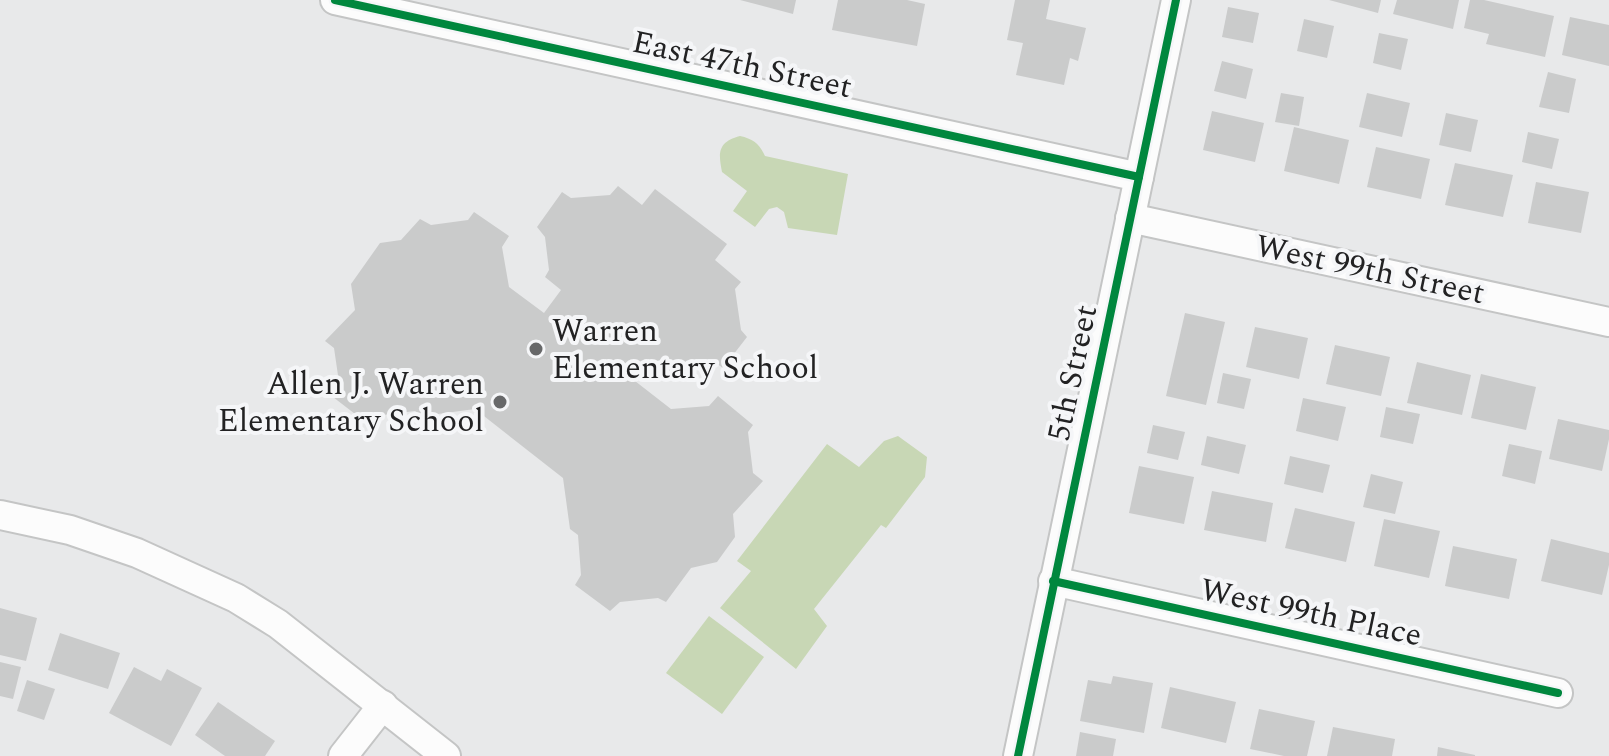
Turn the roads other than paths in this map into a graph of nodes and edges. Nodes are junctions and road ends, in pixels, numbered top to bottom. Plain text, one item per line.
1 (335, 0) edge
2 (1176, 0) edge
3 (1139, 177) junction
4 (1130, 218) junction
5 (1609, 322) edge
6 (0, 515) edge
7 (1053, 581) junction
8 (1558, 693) dead end
9 (383, 705) junction
10 (343, 756) edge
11 (446, 756) edge
12 (1018, 756) edge

1 - 3 street, East 47th Street
2 - 3 street, 5th Street
3 - 4 street, 5th Street
4 - 5 street, West 99th Street
4 - 7 street, 5th Street
6 - 9 street
7 - 8 street, West 99th Place
7 - 12 street, 5th Street
9 - 10 street
9 - 11 street

